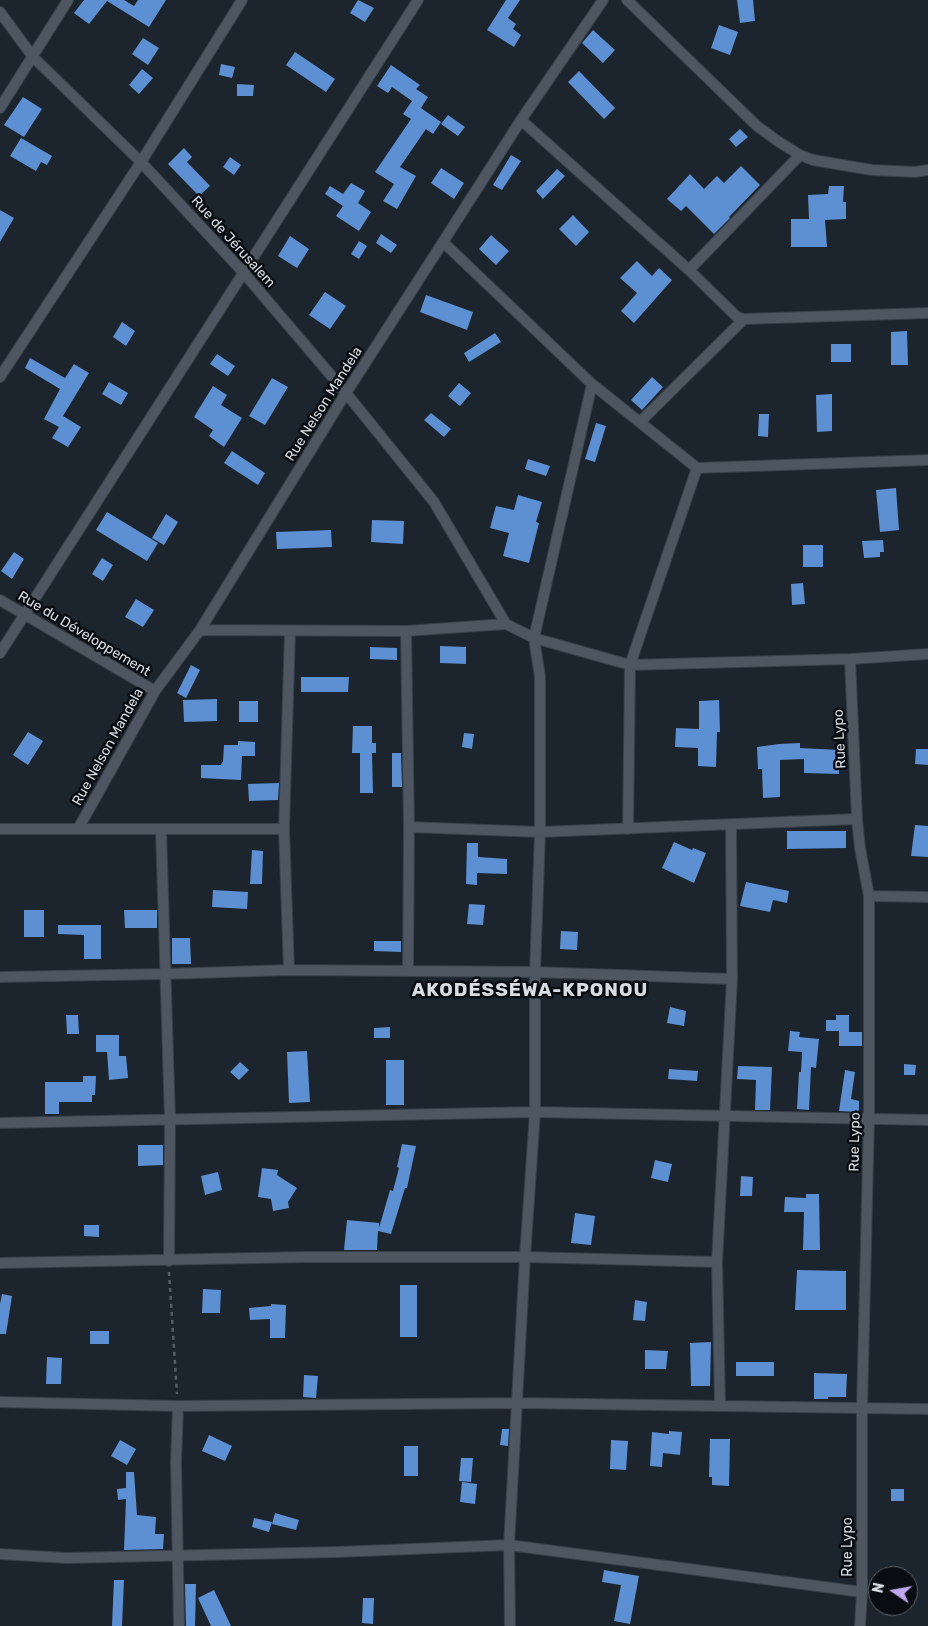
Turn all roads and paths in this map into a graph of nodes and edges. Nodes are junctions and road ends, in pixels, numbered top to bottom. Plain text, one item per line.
1 (68, 0) edge
2 (242, 0) edge
3 (418, 0) edge
4 (603, 0) edge
5 (627, 0) edge
6 (0, 12) edge
7 (33, 57) junction
8 (0, 108) edge
9 (522, 120) junction
10 (800, 155) junction
11 (141, 162) junction
12 (928, 170) edge
13 (443, 242) junction
14 (689, 270) junction
15 (242, 272) junction
16 (928, 313) edge
17 (744, 319) junction
18 (0, 377) edge
19 (592, 384) junction
20 (346, 394) junction
21 (640, 422) junction
22 (928, 460) edge
23 (697, 468) junction
24 (0, 600) edge
25 (24, 614) junction
26 (506, 624) junction
27 (200, 630) junction
28 (406, 631) junction
29 (290, 632) junction
30 (534, 638) junction
31 (0, 653) edge
32 (928, 654) edge
33 (850, 659) junction
34 (630, 665) junction
35 (154, 691) junction
36 (857, 819) junction
37 (731, 824) junction
38 (409, 827) junction
39 (78, 828) junction
40 (0, 829) edge
41 (161, 829) junction
42 (284, 829) junction
43 (628, 829) junction
44 (540, 832) junction
45 (869, 896) junction
46 (928, 898) edge
47 (289, 970) junction
48 (408, 970) junction
49 (535, 972) junction
50 (165, 974) junction
51 (0, 977) edge
52 (732, 979) junction
53 (535, 1112) junction
54 (724, 1116) junction
55 (870, 1119) junction
56 (170, 1120) junction
57 (928, 1120) edge
58 (0, 1123) edge
59 (525, 1257) junction
60 (169, 1261) junction
61 (717, 1262) junction
62 (0, 1263) edge
63 (0, 1402) edge
64 (518, 1403) junction
65 (720, 1405) junction
66 (178, 1406) junction
67 (862, 1408) junction
68 (928, 1409) edge
69 (509, 1545) junction
70 (0, 1554) edge
71 (178, 1554) junction
72 (862, 1592) junction
73 (178, 1626) edge
74 (510, 1626) edge
75 (860, 1626) edge

1 - 7 street
2 - 11 street
3 - 15 street
4 - 9 street, Rue Nelson Mandela
5 - 10 street
6 - 7 street, Rue de Jérusalem
7 - 8 street
7 - 11 street, Rue de Jérusalem
9 - 13 street, Rue Nelson Mandela
9 - 14 street
10 - 12 street
10 - 14 street
11 - 15 street, Rue de Jérusalem
11 - 18 street
13 - 19 street
13 - 20 street, Rue Nelson Mandela
14 - 17 street
15 - 20 street, Rue de Jérusalem
15 - 25 street
16 - 17 street
17 - 21 street
19 - 21 street
19 - 30 street
20 - 26 street, Rue de Jérusalem
20 - 27 street, Rue Nelson Mandela
21 - 23 street
22 - 23 street
23 - 34 street
24 - 25 street, Rue du Développement
25 - 31 street
25 - 35 street, Rue du Développement
26 - 28 street
26 - 30 street
27 - 29 street
27 - 35 street, Rue Nelson Mandela
28 - 29 street
28 - 38 street
29 - 42 street
30 - 34 street
30 - 44 street
32 - 33 street
33 - 34 street
33 - 36 street, Rue Lypo
34 - 43 street
35 - 39 street, Rue Nelson Mandela
36 - 37 street
36 - 45 street, Rue Lypo
37 - 43 street
37 - 52 street
38 - 44 street
38 - 48 street
39 - 40 street
39 - 41 street
41 - 42 street
41 - 50 street
42 - 47 street
43 - 44 street
44 - 49 street
45 - 46 street
45 - 55 street, Rue Lypo
47 - 48 street
47 - 50 street
48 - 49 street
49 - 52 street
49 - 53 street
50 - 51 street
50 - 56 street
52 - 54 street
53 - 54 street
53 - 56 street
53 - 59 street
54 - 55 street
54 - 61 street
55 - 57 street
55 - 67 street, Rue Lypo
56 - 58 street
56 - 60 street
59 - 60 street
59 - 61 street
59 - 64 street
60 - 62 street
60 - 66 path
61 - 65 street
63 - 66 street
64 - 65 street
64 - 66 street
64 - 69 street
65 - 67 street
66 - 71 street
67 - 68 street
67 - 72 street, Rue Lypo
69 - 71 street
69 - 72 street
69 - 74 street
70 - 71 street
71 - 73 street
72 - 75 street, Rue Lypo

